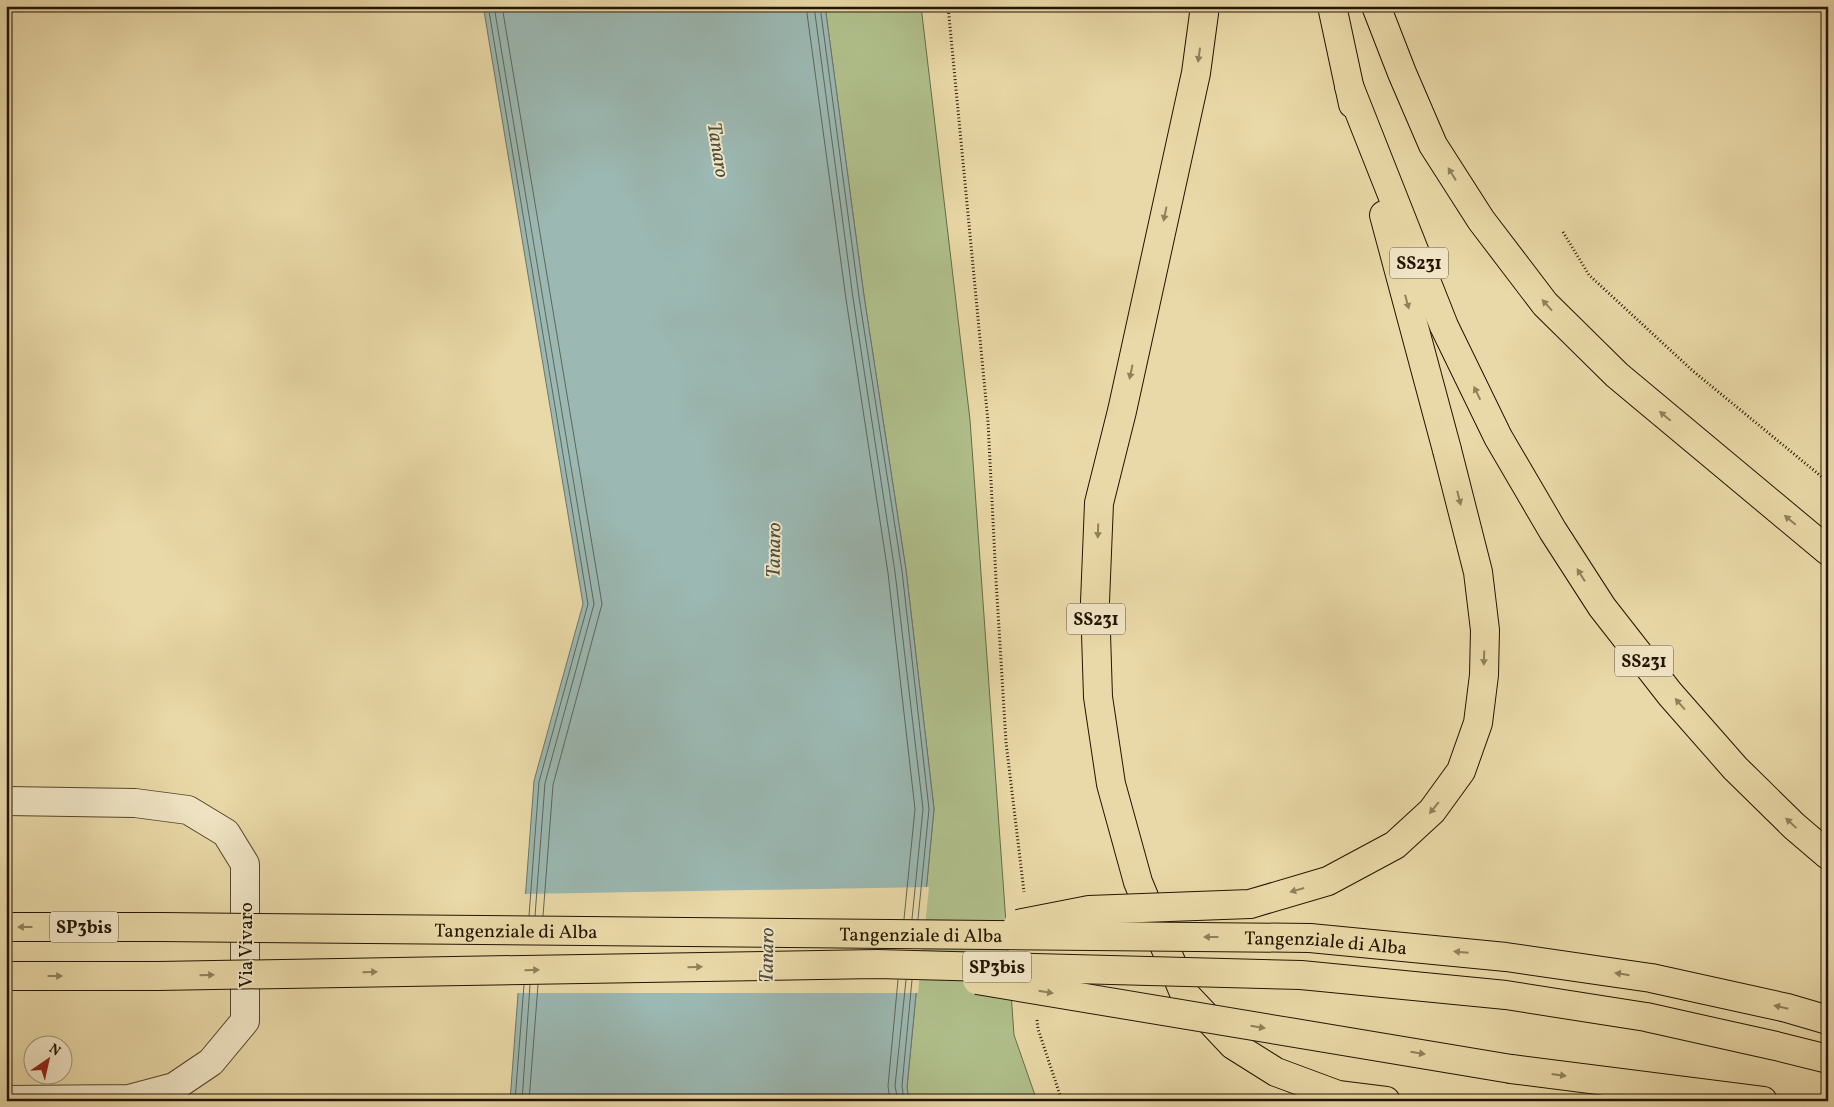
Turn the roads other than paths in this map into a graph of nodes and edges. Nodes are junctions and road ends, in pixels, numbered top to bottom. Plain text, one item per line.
1 (1205, 6) edge
2 (1332, 6) edge
3 (1376, 6) edge
4 (1349, 86) junction
5 (1828, 551) edge
6 (6, 801) edge
7 (1828, 855) edge
8 (6, 926) edge
9 (964, 935) junction
10 (877, 964) junction
11 (6, 976) edge
12 (1828, 1020) edge
13 (1828, 1059) edge
14 (6, 1100) edge
15 (1386, 1101) edge
16 (1764, 1101) edge

1 -> 15 highway, SS231
2 - 4 highway, SS231
5 -> 3 highway
7 -> 4 highway, SS231
4 -> 9 highway, bridge
6 - 14 street, Via Vivaro
9 -> 8 highway, Tangenziale di Alba / SP3bis, bridge
12 -> 9 highway, Tangenziale di Alba / SP3bis, bridge
11 -> 10 highway, Tangenziale di Alba / SP3bis, bridge
10 - 13 highway, Tangenziale di Alba / SP3bis, bridge
10 -> 16 highway, bridge

